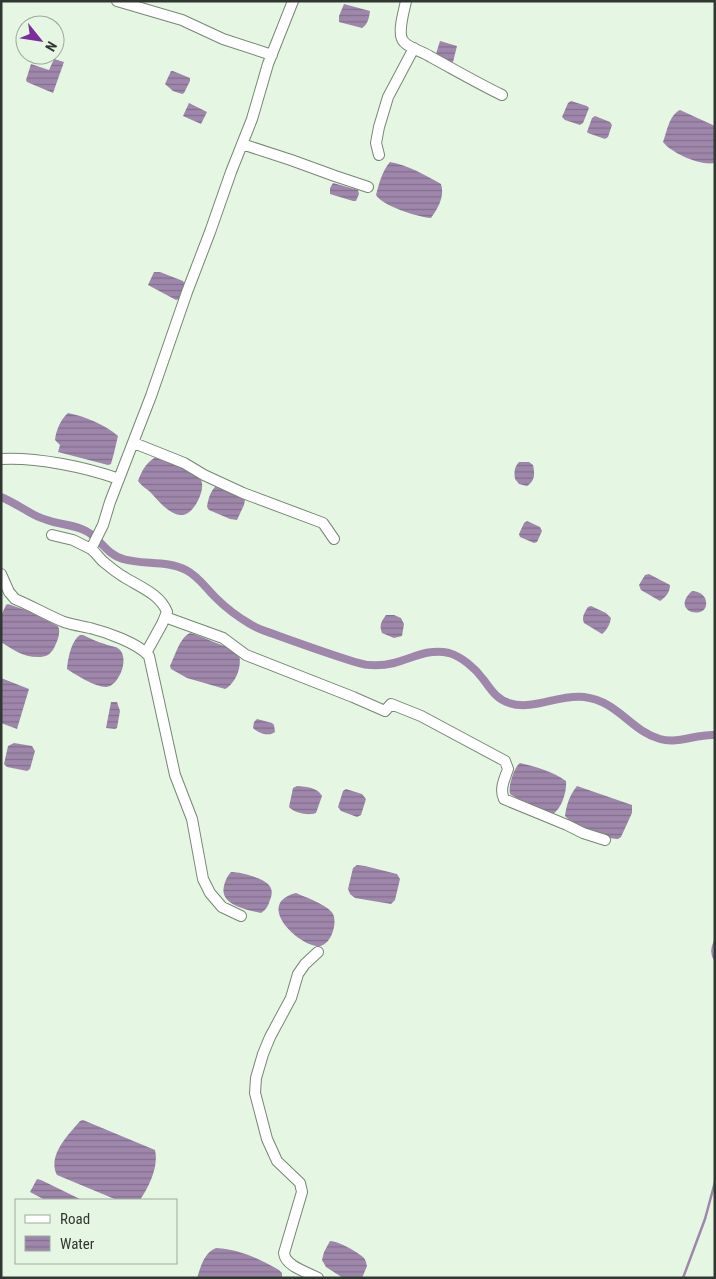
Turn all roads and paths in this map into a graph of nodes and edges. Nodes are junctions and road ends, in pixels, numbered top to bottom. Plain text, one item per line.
1 (117, 1) edge
2 (293, 1) edge
3 (406, 1) edge
4 (414, 48) junction
5 (272, 55) junction
6 (502, 95) dead end
7 (242, 144) junction
8 (379, 155) dead end
9 (368, 186) dead end
10 (134, 443) junction
11 (1, 459) edge
12 (119, 479) junction
13 (52, 535) dead end
14 (334, 539) dead end
15 (93, 545) junction
16 (1, 574) edge
17 (165, 617) junction
18 (146, 653) junction
19 (605, 840) dead end
20 (241, 916) dead end
21 (318, 952) dead end
22 (298, 1273) edge
23 (318, 1278) edge

1 - 5 street
2 - 5 street
3 - 4 street
4 - 6 street
4 - 8 street
5 - 7 street
7 - 9 street
7 - 10 street
10 - 12 street
10 - 14 street
11 - 12 street
12 - 15 street
13 - 15 street
15 - 17 street
16 - 18 street
17 - 18 street
17 - 19 street
18 - 20 street
21 - 22 street
22 - 23 street

